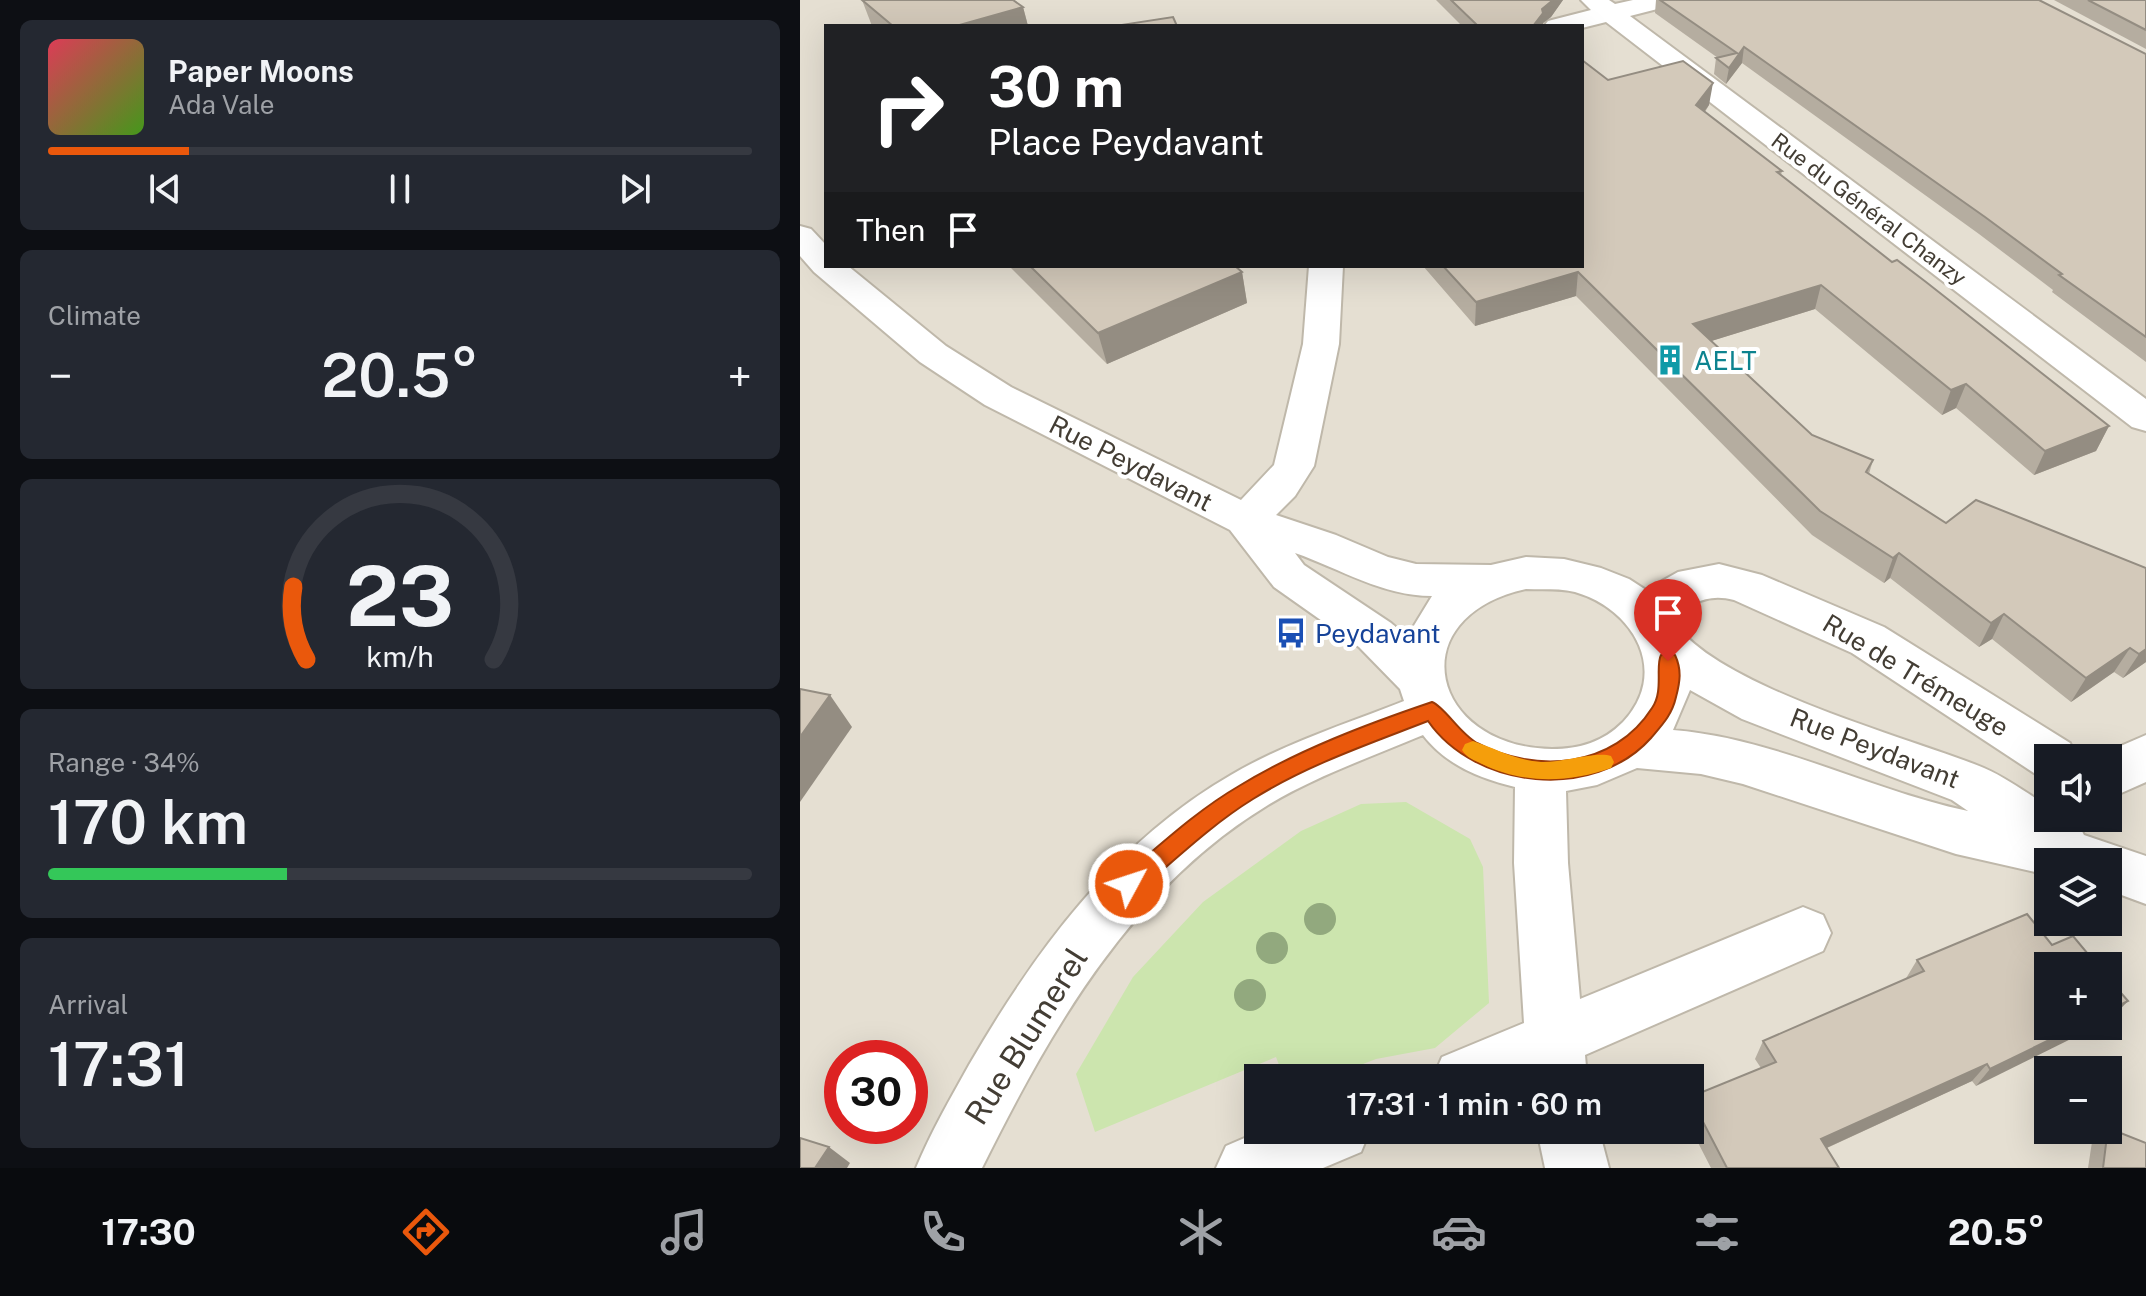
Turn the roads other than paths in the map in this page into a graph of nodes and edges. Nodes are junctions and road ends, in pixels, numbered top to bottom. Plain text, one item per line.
1 (1664, 0) edge
2 (1602, 7) edge
3 (1562, 24) edge
4 (800, 236) edge
5 (824, 264) edge
6 (828, 268) edge
7 (1326, 268) edge
8 (2146, 418) edge
9 (1245, 520) junction
10 (1489, 581) junction
11 (1654, 630) junction
12 (1425, 694) junction
13 (2034, 746) edge
14 (1630, 747) junction
15 (2146, 756) edge
16 (1540, 771) junction
17 (2122, 771) edge
18 (2034, 848) edge
19 (2074, 848) edge
20 (2122, 871) edge
21 (2146, 880) edge
22 (1803, 933) dead end
23 (1555, 1059) edge
24 (1531, 1064) edge
25 (1305, 1144) edge
26 (1571, 1144) edge
27 (948, 1168) edge
28 (1248, 1168) edge
29 (1577, 1168) edge

1 - 2 street
2 - 3 street
2 - 8 street, Rue du Général Chanzy
4 - 5 street, Rue Peydavant
6 - 9 street, Rue Peydavant
7 - 9 street
9 - 10 street
9 - 12 street, Rue Peydavant
10 - 11 street
10 - 12 street
11 - 13 street, Rue de Trémeuge
11 - 14 street
11 - 19 street, Rue Peydavant
12 - 16 street
12 - 27 street, Rue Blumerel
14 - 16 street
14 - 18 street, Rue Peydavant
15 - 17 street
16 - 23 street
20 - 21 street, Rue Peydavant
22 - 23 street
23 - 24 street
25 - 28 street
26 - 29 street

